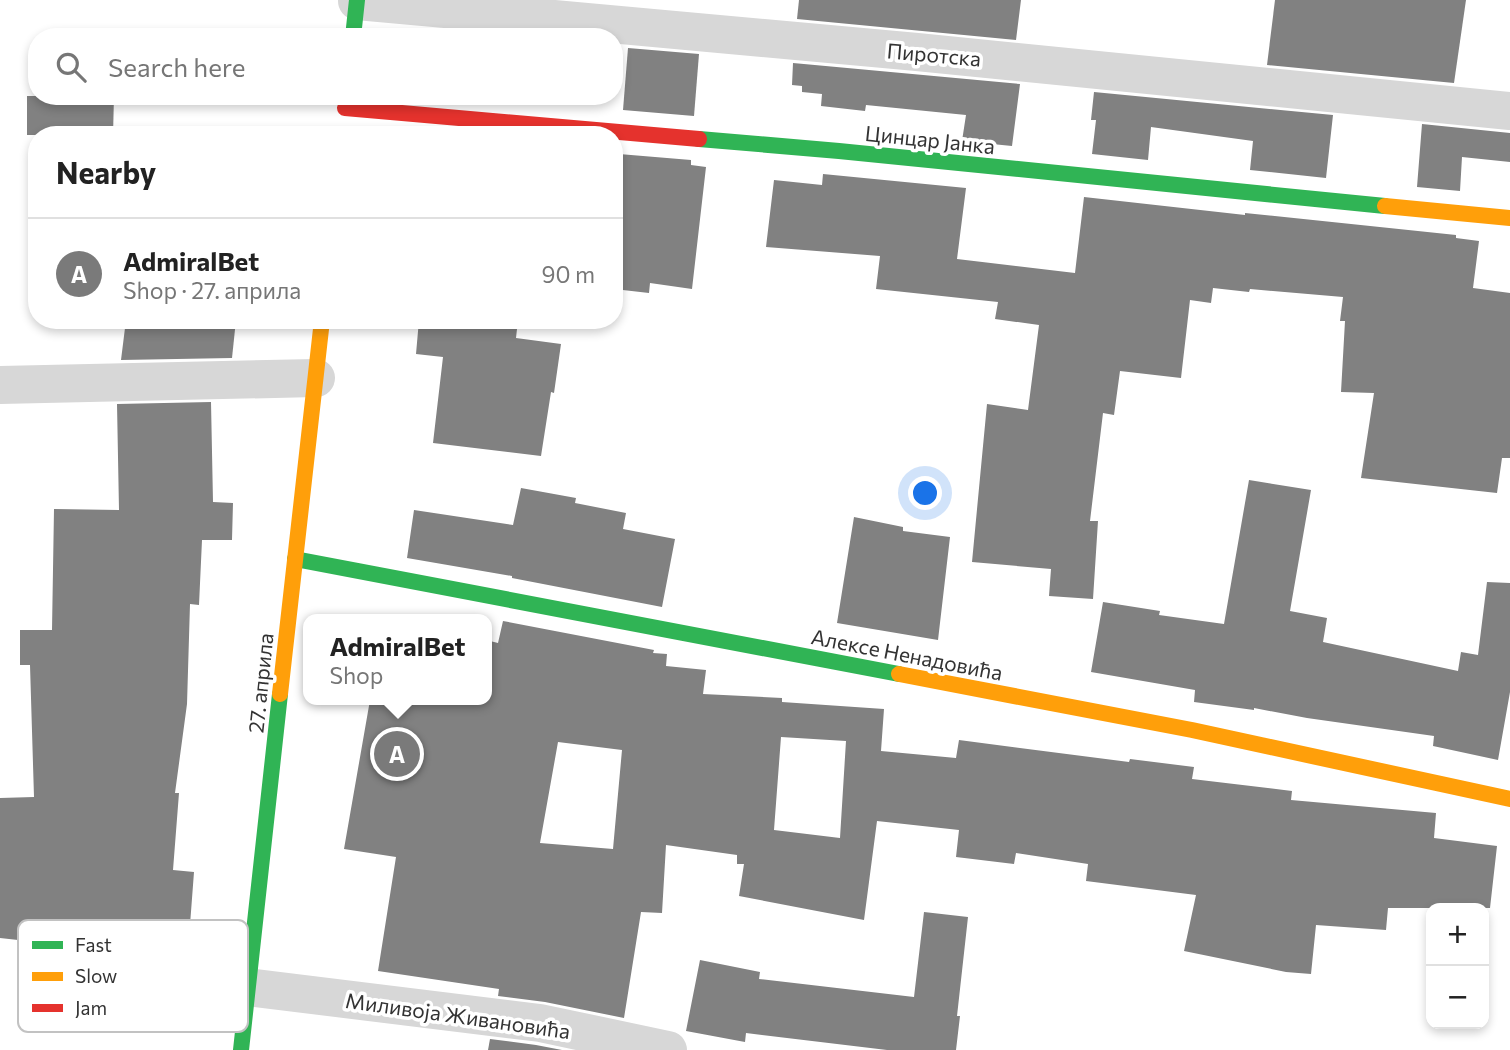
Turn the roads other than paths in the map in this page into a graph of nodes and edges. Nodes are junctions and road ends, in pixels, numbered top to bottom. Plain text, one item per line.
1 (357, 0) edge
2 (354, 28) edge
3 (345, 108) edge
4 (1510, 111) edge
5 (552, 126) edge
6 (623, 132) edge
7 (1510, 218) edge
8 (321, 329) edge
9 (316, 378) junction
10 (0, 386) edge
11 (295, 559) junction
12 (1510, 799) edge
13 (248, 978) edge
14 (248, 987) edge
15 (243, 1032) edge
16 (241, 1050) edge
17 (668, 1050) edge

1 - 2 street
1 - 4 street, Пиротска
3 - 5 street, Цинцар Јанка
6 - 7 street, Цинцар Јанка
8 - 9 street, 27. априла
9 - 10 street
9 - 11 street, 27. априла
11 - 12 street, Алексе Ненадовића
11 - 13 street, 27. априла
14 - 17 street, Миливоја Живановића
15 - 16 street, 27. априла

